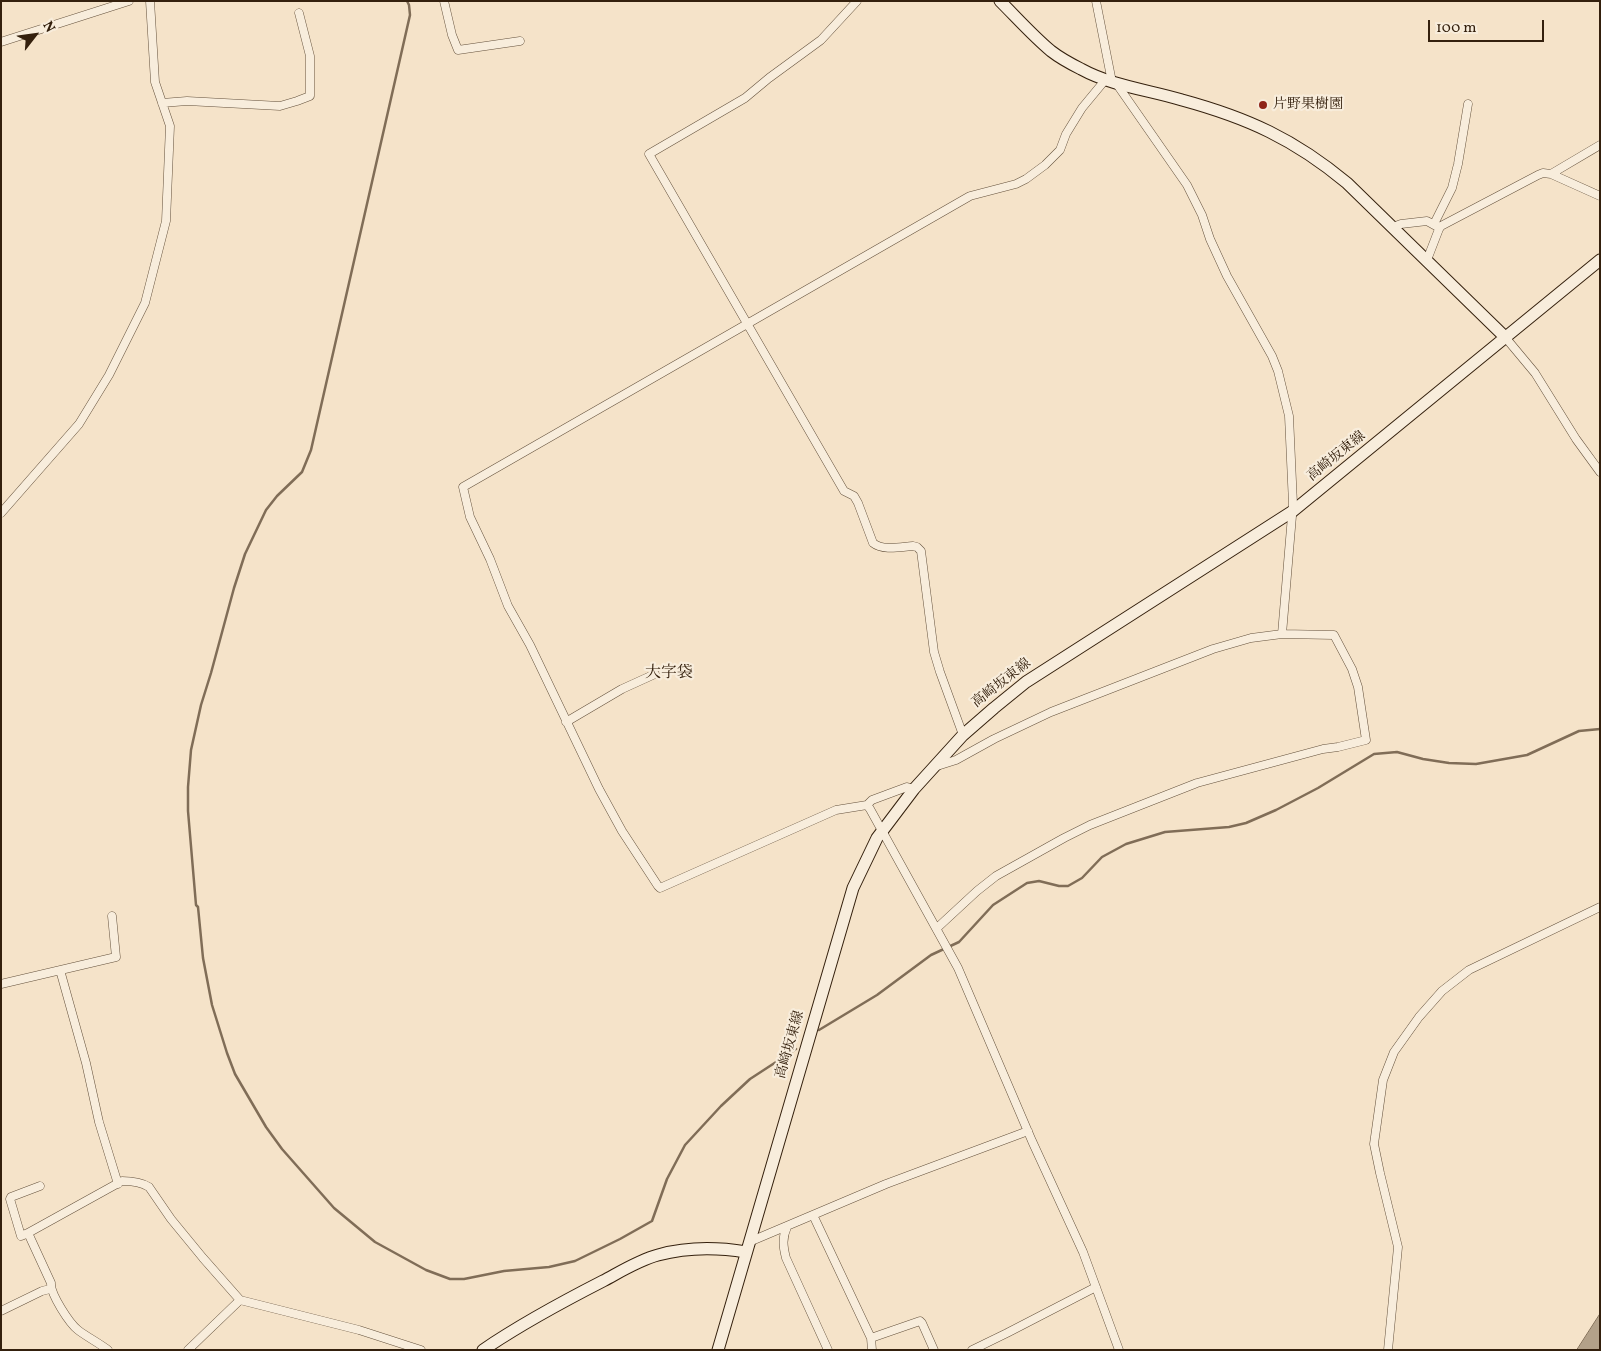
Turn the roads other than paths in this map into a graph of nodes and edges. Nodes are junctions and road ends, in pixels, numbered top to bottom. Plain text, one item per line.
1 (150, 1) edge
2 (444, 1) edge
3 (857, 1) edge
4 (1000, 1) edge
5 (1096, 1) edge
6 (125, 2) edge
7 (299, 13) dead end
8 (520, 41) dead end
9 (1, 42) edge
10 (1111, 81) junction
11 (162, 103) junction
12 (1468, 104) dead end
13 (1600, 145) edge
14 (1551, 174) junction
15 (1600, 196) edge
16 (1436, 226) junction
17 (1393, 227) junction
18 (1427, 260) junction
19 (1600, 260) edge
20 (747, 324) junction
21 (1505, 337) junction
22 (1600, 472) edge
23 (1293, 511) junction
24 (1, 513) edge
25 (1282, 634) junction
26 (655, 674) dead end
27 (566, 722) junction
28 (963, 735) junction
29 (932, 768) junction
30 (914, 789) junction
31 (868, 805) junction
32 (883, 829) junction
33 (1600, 907) edge
34 (112, 916) dead end
35 (937, 928) junction
36 (60, 970) junction
37 (1, 984) edge
38 (1028, 1131) junction
39 (118, 1184) junction
40 (40, 1186) dead end
41 (813, 1215) junction
42 (787, 1227) junction
43 (28, 1233) junction
44 (747, 1247) junction
45 (1096, 1287) junction
46 (50, 1289) junction
47 (240, 1300) junction
48 (1, 1311) edge
49 (871, 1338) junction
50 (108, 1350) edge
51 (188, 1350) edge
52 (421, 1350) edge
53 (483, 1350) edge
54 (718, 1350) edge
55 (828, 1350) edge
56 (872, 1350) edge
57 (934, 1350) edge
58 (972, 1350) edge
59 (1119, 1350) edge
60 (1388, 1350) edge

1 - 11 street
2 - 8 street
3 - 20 street
4 - 10 main road
5 - 10 street
6 - 9 street
7 - 11 street
10 - 17 main road
10 - 20 street
10 - 23 street
11 - 24 street
12 - 16 street
13 - 14 street
14 - 15 street
14 - 16 street
16 - 17 street
16 - 18 street
17 - 18 main road
18 - 21 main road
19 - 21 main road, 高崎坂東線
20 - 27 street
20 - 28 street
21 - 22 street
21 - 23 main road, 高崎坂東線
23 - 25 street
23 - 28 main road, 高崎坂東線
25 - 29 street
25 - 35 street
26 - 27 street
27 - 31 street
28 - 29 main road, 高崎坂東線
29 - 30 main road, 高崎坂東線
30 - 31 street
30 - 32 main road, 高崎坂東線
31 - 32 street
32 - 35 street
32 - 44 main road, 高崎坂東線
33 - 60 street
34 - 36 street
35 - 38 street
36 - 37 street
36 - 39 street
38 - 41 street
38 - 45 street
39 - 43 street
39 - 47 street
40 - 43 street
41 - 42 street
41 - 49 street
42 - 44 street
42 - 55 street
43 - 46 street
44 - 53 main road
44 - 54 main road, 高崎坂東線
45 - 58 street
45 - 59 street
46 - 48 street
46 - 50 street
47 - 51 street
47 - 52 street
49 - 56 street
49 - 57 street

